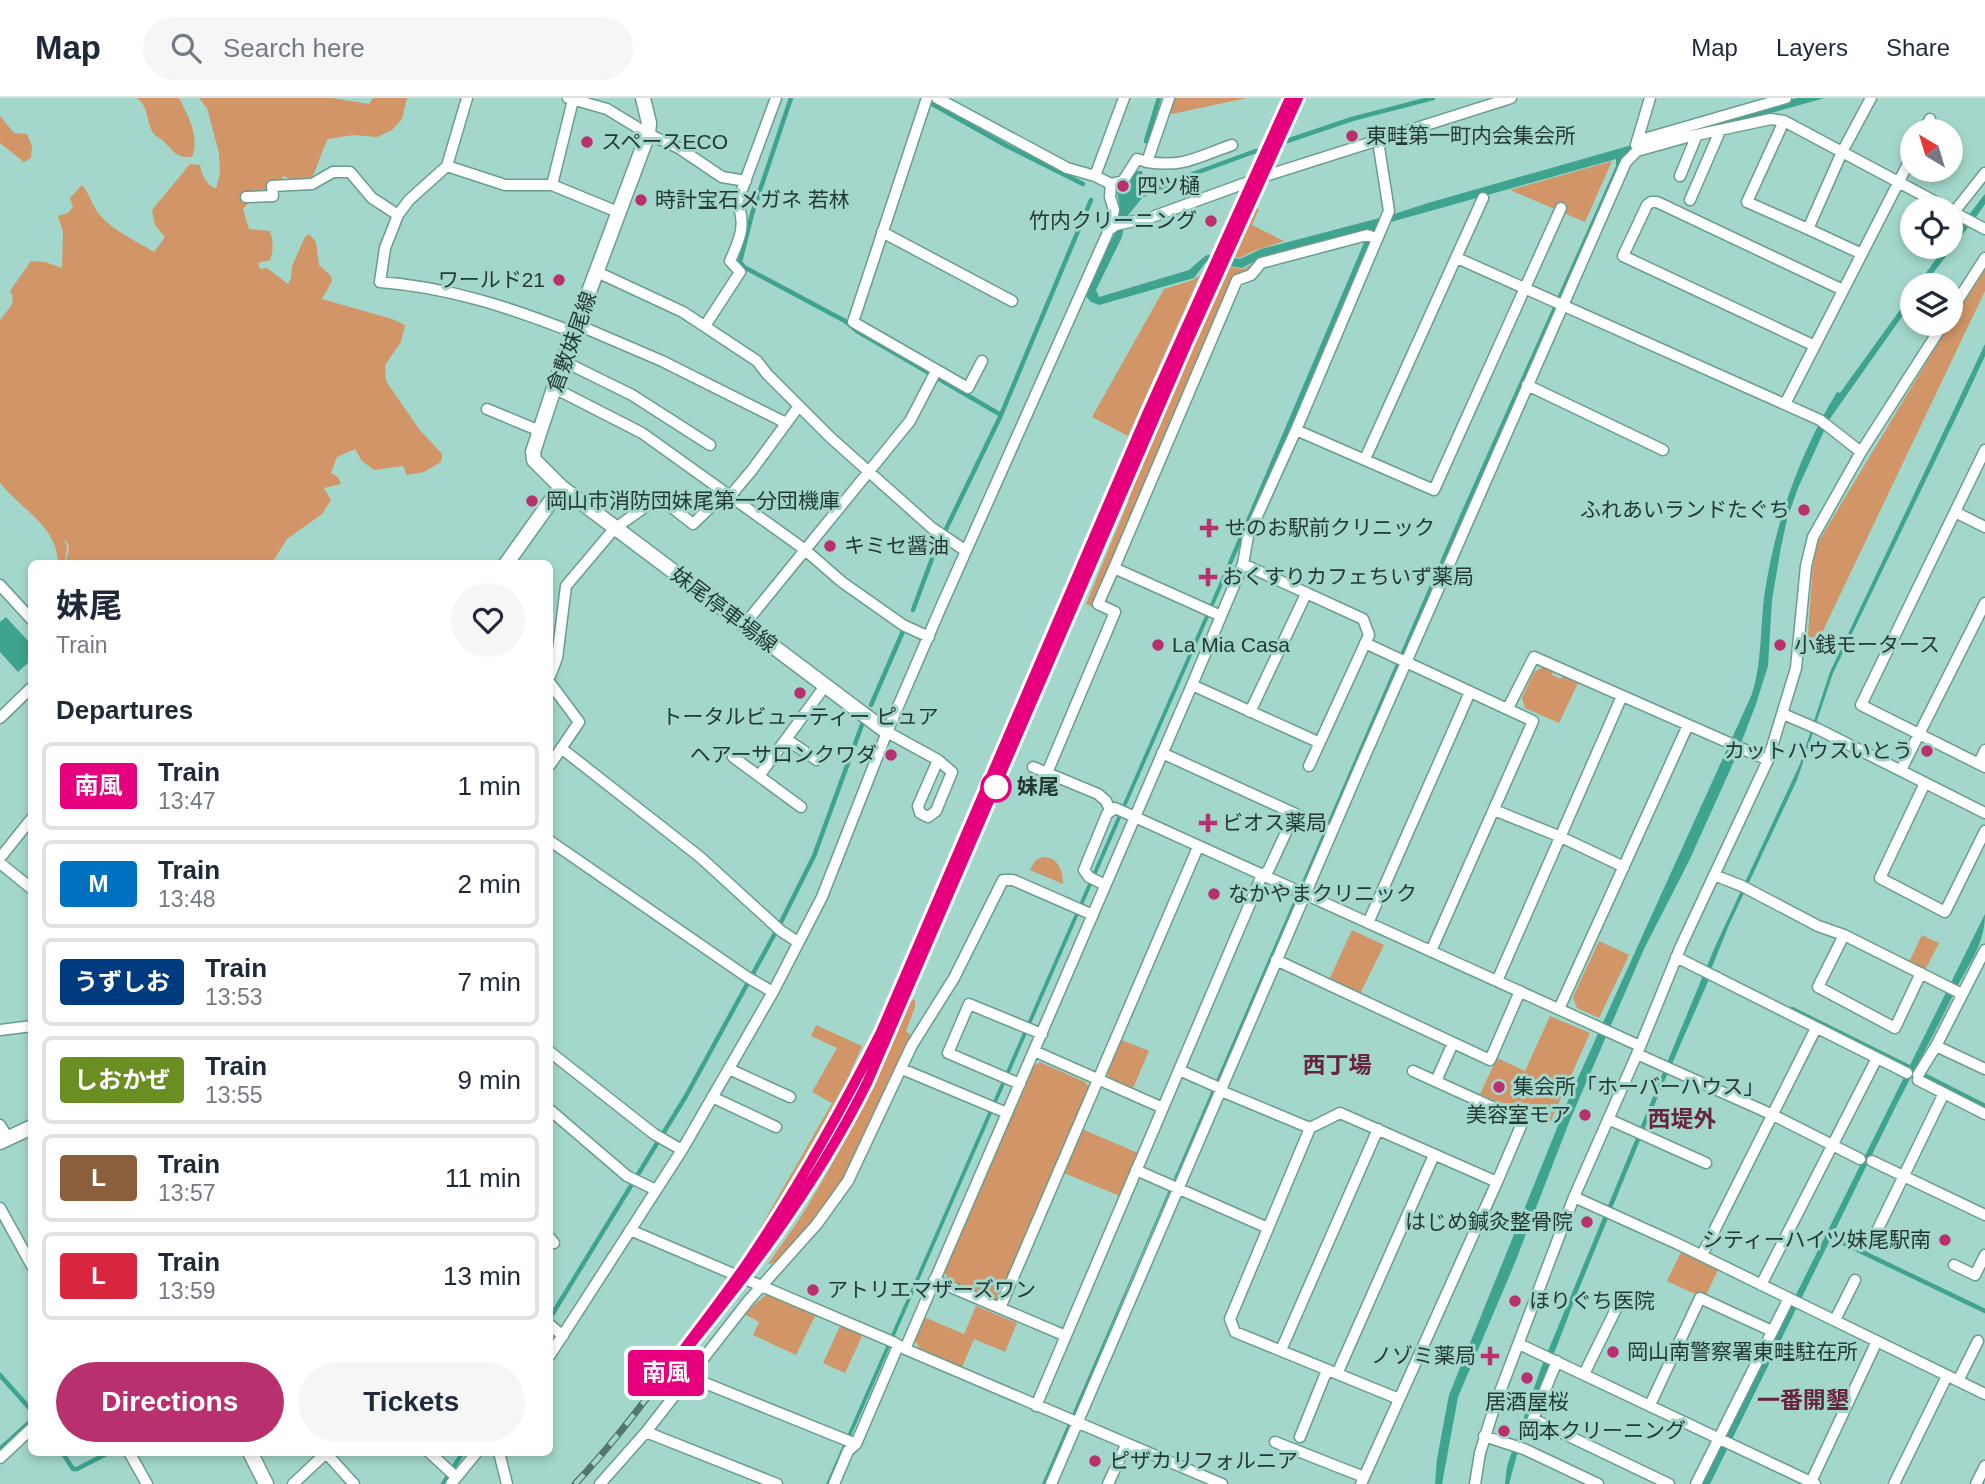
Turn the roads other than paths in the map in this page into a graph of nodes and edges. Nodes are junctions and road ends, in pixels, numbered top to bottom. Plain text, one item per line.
1 (467, 98) edge
2 (643, 98) edge
3 (776, 98) edge
4 (937, 98) edge
5 (1124, 98) edge
6 (1169, 98) edge
7 (1511, 98) edge
8 (1650, 98) edge
9 (1786, 98) edge
10 (1871, 98) edge
11 (571, 99) edge
12 (926, 101) edge
13 (1765, 112) junction
14 (1784, 121) junction
15 (1720, 131) junction
16 (648, 134) junction
17 (1696, 137) junction
18 (1378, 141) junction
19 (1232, 145) dead end
20 (1637, 146) junction
21 (1842, 152) junction
22 (1147, 162) junction
23 (447, 166) junction
24 (1985, 173) edge
25 (1096, 176) junction
26 (1680, 176) dead end
27 (746, 181) junction
28 (1899, 181) junction
29 (552, 185) junction
30 (1110, 190) junction
31 (1926, 196) edge
32 (246, 197) dead end
33 (1483, 198) dead end
34 (1690, 200) dead end
35 (1963, 206) edge
36 (1561, 208) dead end
37 (618, 212) junction
38 (398, 215) junction
39 (1963, 217) edge
40 (1117, 227) junction
41 (1808, 229) junction
42 (1985, 229) edge
43 (882, 232) junction
44 (1373, 237) junction
45 (1861, 254) junction
46 (1457, 258) junction
47 (1985, 258) edge
48 (597, 272) junction
49 (1524, 288) junction
50 (1843, 290) junction
51 (1963, 292) edge
52 (1012, 301) dead end
53 (1559, 303) junction
54 (705, 326) junction
55 (577, 329) junction
56 (1935, 336) edge
57 (1815, 346) junction
58 (982, 360) dead end
59 (563, 361) junction
60 (934, 374) junction
61 (1527, 385) junction
62 (554, 388) junction
63 (1785, 404) junction
64 (799, 406) junction
65 (487, 409) dead end
66 (786, 423) junction
67 (1296, 430) junction
68 (540, 431) junction
69 (710, 445) dead end
70 (1663, 450) dead end
71 (1985, 450) edge
72 (1861, 453) junction
73 (1365, 459) junction
74 (869, 470) junction
75 (561, 487) junction
76 (731, 495) junction
77 (1955, 512) junction
78 (1985, 527) edge
79 (614, 528) junction
80 (804, 550) junction
81 (966, 551) junction
82 (509, 560) edge
83 (1243, 564) junction
84 (1114, 568) junction
85 (0, 585) edge
86 (1306, 594) junction
87 (1985, 603) edge
88 (1213, 612) junction
89 (28, 616) edge
90 (744, 625) junction
91 (929, 637) junction
92 (1365, 643) junction
93 (1402, 660) junction
94 (553, 669) edge
95 (1192, 685) junction
96 (825, 686) junction
97 (553, 687) edge
98 (28, 691) edge
99 (1470, 692) junction
100 (1622, 696) junction
101 (1508, 708) junction
102 (1250, 712) junction
103 (1783, 714) junction
104 (0, 718) edge
105 (1688, 725) junction
106 (887, 732) junction
107 (1920, 733) junction
108 (786, 739) junction
109 (1318, 742) junction
110 (561, 748) junction
111 (1985, 750) edge
112 (1162, 753) junction
113 (733, 757) dead end
114 (553, 760) edge
115 (817, 760) dead end
116 (938, 760) junction
117 (1768, 760) junction
118 (1982, 765) edge
119 (1033, 766) dead end
120 (1308, 766) dead end
121 (1901, 770) junction
122 (1047, 773) junction
123 (759, 776) junction
124 (1925, 783) junction
125 (802, 807) dead end
126 (1110, 810) junction
127 (1494, 810) junction
128 (1985, 813) edge
129 (1294, 815) junction
130 (1136, 816) junction
131 (28, 823) edge
132 (1324, 827) dead end
133 (1985, 831) edge
134 (1561, 837) junction
135 (553, 843) edge
136 (1198, 846) junction
137 (0, 860) edge
138 (1625, 867) junction
139 (1714, 875) junction
140 (1263, 876) junction
141 (28, 884) edge
142 (1105, 885) junction
143 (1301, 893) junction
144 (1093, 915) junction
145 (1368, 923) junction
146 (1844, 935) junction
147 (798, 942) junction
148 (1985, 950) edge
149 (1431, 951) junction
150 (1676, 957) junction
151 (1276, 960) junction
152 (1921, 973) junction
153 (1497, 981) junction
154 (1955, 990) junction
155 (1520, 991) junction
156 (773, 992) junction
157 (1559, 1009) junction
158 (28, 1026) edge
159 (1816, 1028) junction
160 (0, 1030) edge
161 (1031, 1030) junction
162 (1453, 1043) junction
163 (1936, 1046) junction
164 (1638, 1050) junction
165 (1034, 1051) junction
166 (553, 1054) edge
167 (1877, 1058) junction
168 (729, 1069) junction
169 (902, 1069) junction
170 (1985, 1069) edge
171 (1179, 1070) junction
172 (1413, 1071) dead end
173 (1916, 1075) junction
174 (1010, 1079) junction
175 (1099, 1080) junction
176 (1436, 1081) junction
177 (1218, 1088) junction
178 (1944, 1093) junction
179 (712, 1097) junction
180 (790, 1097) dead end
181 (997, 1108) junction
182 (1163, 1108) junction
183 (553, 1113) edge
184 (1985, 1114) edge
185 (1773, 1115) junction
186 (1608, 1119) junction
187 (0, 1125) edge
188 (776, 1127) dead end
189 (1310, 1128) junction
190 (28, 1129) edge
191 (1378, 1129) junction
192 (4, 1140) edge
193 (1832, 1146) junction
194 (681, 1150) junction
195 (1434, 1155) junction
196 (1860, 1159) dead end
197 (1872, 1161) dead end
198 (1706, 1163) dead end
199 (1136, 1170) junction
200 (1904, 1177) junction
201 (1496, 1182) junction
202 (1174, 1185) junction
203 (656, 1190) junction
204 (1574, 1197) junction
205 (0, 1208) edge
206 (1985, 1215) edge
207 (1268, 1228) junction
208 (630, 1230) junction
209 (1876, 1233) dead end
210 (1702, 1255) junction
211 (1985, 1255) edge
212 (28, 1259) edge
213 (1954, 1265) dead end
214 (934, 1280) junction
215 (1855, 1280) dead end
216 (1761, 1284) junction
217 (762, 1287) junction
218 (1794, 1301) junction
219 (1000, 1308) junction
220 (1616, 1309) dead end
221 (1835, 1320) junction
222 (553, 1328) edge
223 (1772, 1331) junction
224 (563, 1336) junction
225 (1066, 1336) junction
226 (1979, 1340) dead end
227 (1877, 1341) junction
228 (896, 1344) junction
229 (1520, 1344) junction
230 (1282, 1350) junction
231 (553, 1351) edge
232 (1552, 1359) junction
233 (1332, 1372) junction
234 (1584, 1374) junction
235 (1947, 1376) junction
236 (690, 1377) junction
237 (1958, 1381) junction
238 (1985, 1394) edge
239 (1399, 1398) junction
240 (1650, 1405) junction
241 (1036, 1406) junction
242 (1072, 1421) junction
243 (28, 1431) edge
244 (646, 1433) junction
245 (1485, 1436) junction
246 (1300, 1437) dead end
247 (1719, 1437) junction
248 (850, 1442) junction
249 (1275, 1442) dead end
250 (1126, 1445) junction
251 (3, 1448) edge
252 (132, 1456) edge
253 (252, 1456) edge
254 (323, 1456) edge
255 (329, 1456) edge
256 (433, 1456) edge
257 (473, 1456) edge
258 (500, 1456) edge
259 (1985, 1466) edge
260 (1195, 1472) junction
261 (452, 1476) edge
262 (1363, 1481) edge
263 (1812, 1483) edge
264 (146, 1484) edge
265 (266, 1484) edge
266 (293, 1484) edge
267 (354, 1484) edge
268 (507, 1484) edge
269 (602, 1484) edge
270 (777, 1484) edge
271 (834, 1484) edge
272 (1051, 1484) edge
273 (1108, 1484) edge
274 (1189, 1484) edge
275 (1222, 1484) edge
276 (1475, 1484) edge
277 (1598, 1484) edge
278 (1669, 1484) edge
279 (1696, 1484) edge
280 (1894, 1484) edge
281 (1976, 1484) edge

1 - 23 street
2 - 16 main road, 倉敷妹尾線
3 - 27 street
4 - 25 street
5 - 25 street
6 - 22 street
7 - 18 street
8 - 20 street
9 - 13 street
10 - 21 street
11 - 16 street
11 - 29 street
12 - 43 street
13 - 14 street
13 - 15 street
13 - 20 street
14 - 21 street
14 - 41 street
15 - 17 street
15 - 34 street
16 - 27 street
16 - 37 main road, 倉敷妹尾線
17 - 20 street
17 - 26 street
18 - 40 street
18 - 44 street
19 - 22 street
20 - 53 street
21 - 28 street
21 - 41 street
22 - 30 street
23 - 29 street
23 - 38 street
24 - 35 street
25 - 30 street
27 - 54 street
28 - 31 street
28 - 45 street
29 - 37 street
30 - 40 street
32 - 38 street
33 - 46 street
36 - 49 street
37 - 48 main road, 倉敷妹尾線
38 - 55 street
39 - 42 street
40 - 81 street
41 - 45 street
43 - 52 street
43 - 60 street
44 - 67 street
44 - 84 street
45 - 50 street
46 - 49 street
46 - 73 street
47 - 51 street
48 - 54 street
48 - 55 main road, 倉敷妹尾線
49 - 53 street
49 - 73 street
50 - 57 street
50 - 57 street
53 - 61 street
53 - 63 street
54 - 64 street
55 - 59 main road, 倉敷妹尾線
55 - 66 street
56 - 72 street
57 - 63 street
58 - 60 street
59 - 62 main road, 倉敷妹尾線
59 - 69 street
60 - 74 street
61 - 70 street
61 - 93 street
62 - 68 main road, 倉敷妹尾線
62 - 76 street
63 - 72 street
64 - 66 street
64 - 74 street
65 - 68 street
66 - 76 street
67 - 73 street
67 - 83 street
68 - 75 main road, 倉敷妹尾線
71 - 77 street
72 - 103 street
74 - 80 street
74 - 81 street
75 - 79 main road, 妹尾停車場線
75 - 82 main road
76 - 79 street
76 - 80 street
77 - 78 street
77 - 107 street
79 - 90 main road, 妹尾停車場線
79 - 94 street
80 - 90 street
80 - 91 street
81 - 91 street
83 - 86 street
83 - 88 street
84 - 88 street
84 - 122 street
85 - 89 street
86 - 92 street
86 - 102 street
87 - 107 street
88 - 95 street
90 - 96 main road, 妹尾停車場線
91 - 106 street
92 - 93 street
92 - 109 street
93 - 99 street
93 - 143 street
95 - 102 street
95 - 112 street
96 - 106 main road, 妹尾停車場線
96 - 108 street
97 - 110 street
98 - 104 street
99 - 101 street
99 - 145 street
100 - 101 street
100 - 105 street
100 - 134 street
101 - 127 street
102 - 109 street
103 - 117 street
103 - 121 street
105 - 117 street
105 - 138 street
106 - 116 street
106 - 147 street
107 - 118 street
107 - 121 street
108 - 115 street
108 - 123 street
109 - 120 street
110 - 114 street
110 - 147 street
111 - 118 street
112 - 129 street
112 - 130 street
113 - 123 street
116 - 116 street
117 - 139 street
119 - 122 street
121 - 124 street
122 - 126 street
123 - 125 street
124 - 128 street
124 - 133 street
126 - 130 street
126 - 142 street
127 - 134 street
127 - 149 street
129 - 132 street
129 - 140 street
130 - 136 street
130 - 142 street
131 - 137 street
134 - 138 street
134 - 153 street
135 - 156 street
136 - 140 street
136 - 175 street
137 - 141 street
138 - 157 street
139 - 146 street
139 - 150 street
140 - 143 street
140 - 171 street
142 - 144 street
143 - 145 street
143 - 151 street
144 - 161 street
144 - 169 street
145 - 149 street
146 - 152 street
146 - 152 street
147 - 156 street
148 - 154 street
149 - 153 street
150 - 159 street
150 - 164 street
151 - 162 street
151 - 177 street
152 - 154 street
153 - 155 street
154 - 163 street
155 - 157 street
155 - 162 street
156 - 168 street
157 - 164 street
158 - 160 street
159 - 167 street
159 - 185 street
161 - 165 street
161 - 174 street
162 - 176 street
163 - 170 street
163 - 173 street
164 - 185 street
164 - 186 street
165 - 174 street
165 - 175 street
166 - 194 street
167 - 173 street
167 - 193 street
168 - 179 street
168 - 180 street
169 - 181 street
169 - 217 street
171 - 177 street
171 - 182 street
172 - 176 street
173 - 178 street
174 - 181 street
175 - 182 street
175 - 219 street
176 - 201 street
177 - 189 street
177 - 202 street
178 - 184 street
178 - 200 street
179 - 188 street
179 - 194 street
181 - 214 street
182 - 199 street
183 - 203 street
185 - 193 street
185 - 210 street
186 - 198 street
186 - 204 street
187 - 192 street
189 - 191 street
189 - 207 street
190 - 192 main road
191 - 195 street
191 - 230 street
193 - 196 street
193 - 216 street
194 - 203 street
195 - 201 street
195 - 233 street
197 - 200 street
199 - 202 street
199 - 225 street
200 - 206 street
200 - 209 street
201 - 239 street
202 - 207 street
202 - 242 street
203 - 208 street
204 - 210 street
204 - 229 street
205 - 212 street
207 - 230 street
208 - 217 street
208 - 224 street
210 - 216 street
211 - 213 street
214 - 219 street
214 - 228 street
215 - 221 street
216 - 218 street
217 - 228 street
217 - 236 street
218 - 221 street
218 - 223 street
219 - 225 street
220 - 234 street
221 - 227 street
222 - 224 street
223 - 240 street
223 - 247 street
224 - 231 street
225 - 241 street
226 - 237 street
227 - 235 street
227 - 263 street
228 - 241 street
228 - 248 street
229 - 232 street
229 - 245 street
230 - 233 street
232 - 234 street
232 - 278 street
233 - 239 street
233 - 246 street
234 - 240 street
235 - 237 street
235 - 280 street
236 - 244 street
236 - 248 street
237 - 238 street
239 - 262 street
240 - 247 street
241 - 242 street
242 - 250 street
242 - 272 street
243 - 251 street
244 - 269 street
244 - 270 street
245 - 276 street
245 - 277 street
247 - 263 street
247 - 279 street
248 - 271 street
249 - 262 street
250 - 260 street
250 - 273 street
252 - 264 street
253 - 265 main road
254 - 266 street
255 - 267 street
256 - 261 street
257 - 261 street
258 - 268 street
259 - 281 street
260 - 274 street
260 - 275 street

